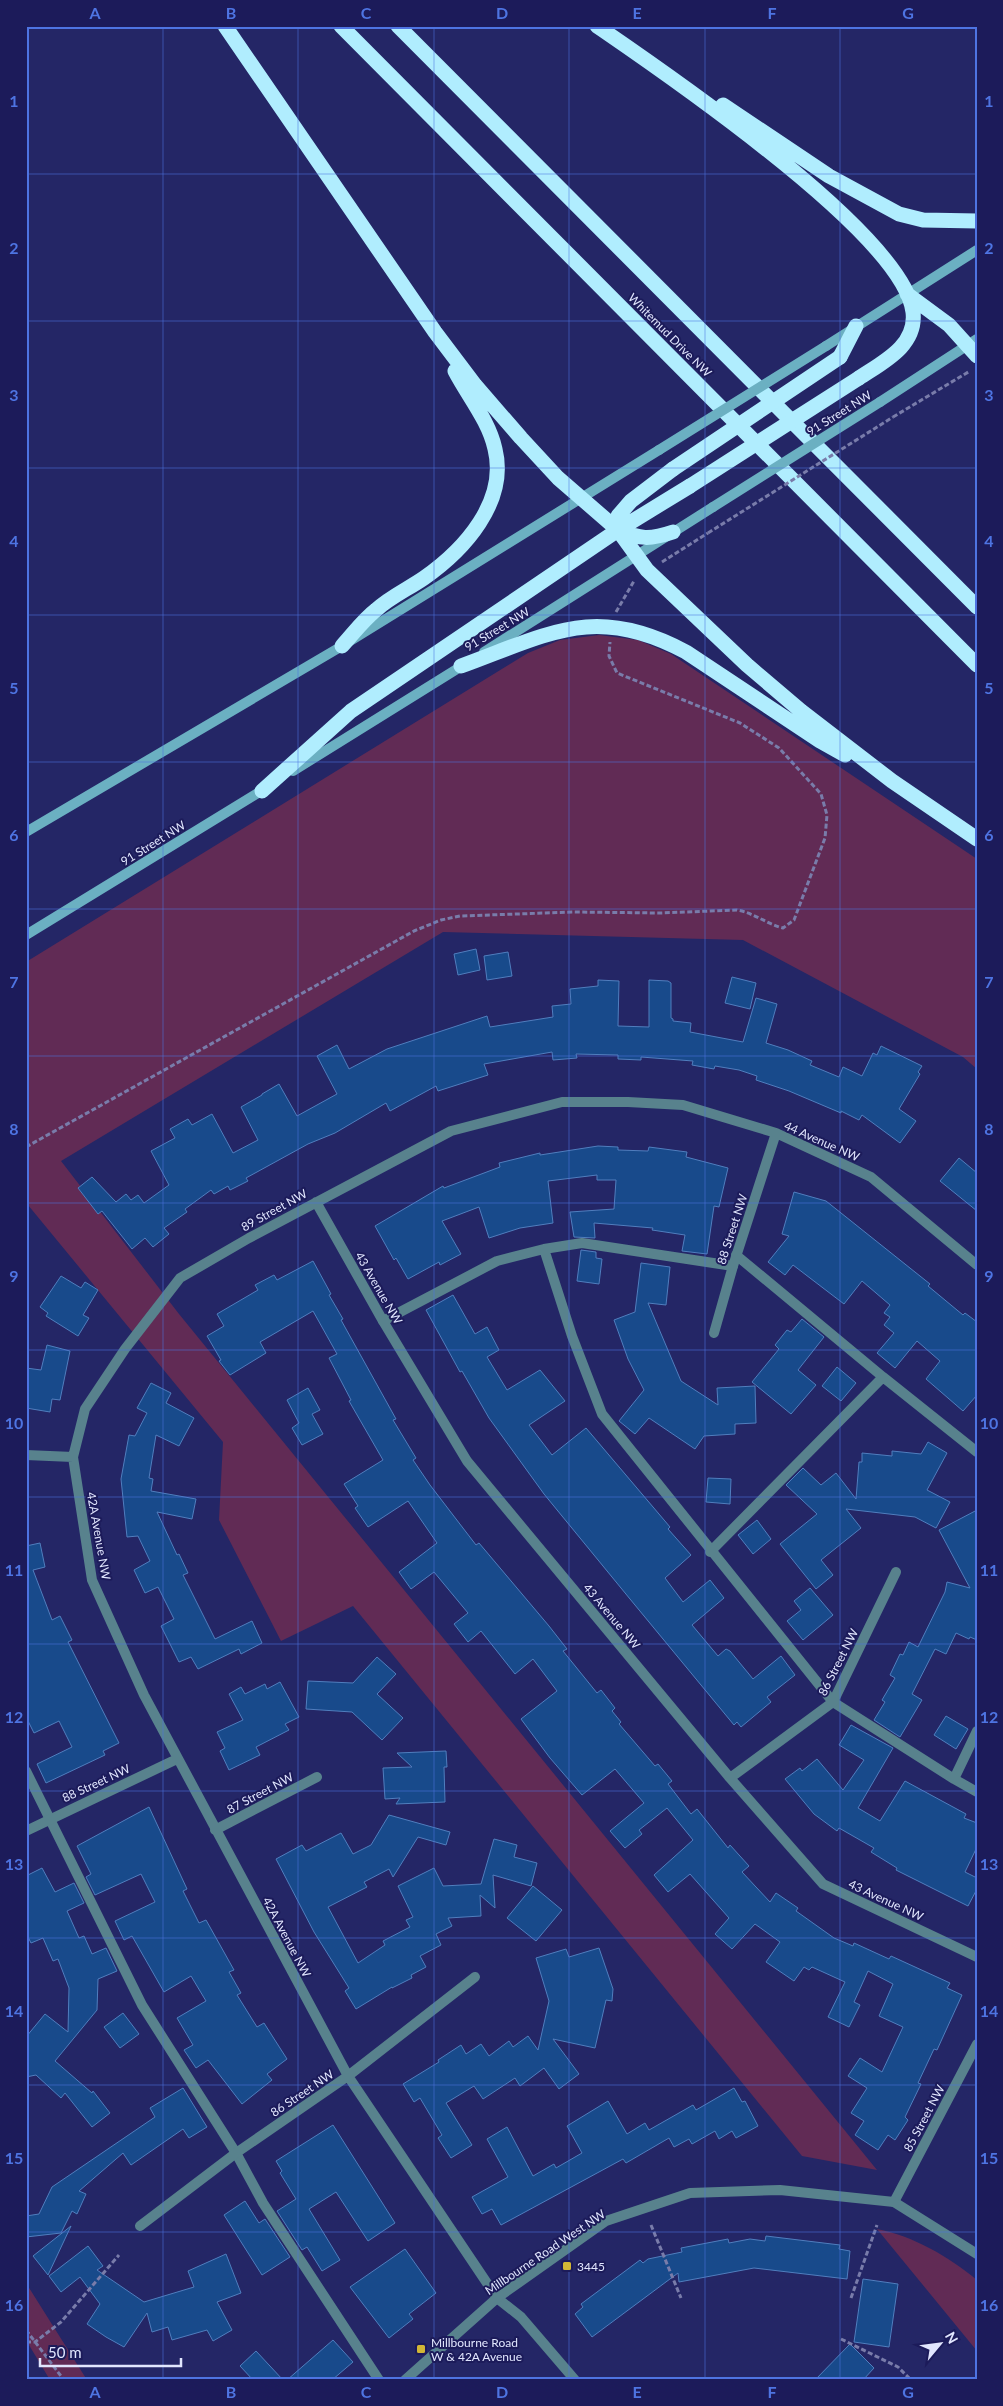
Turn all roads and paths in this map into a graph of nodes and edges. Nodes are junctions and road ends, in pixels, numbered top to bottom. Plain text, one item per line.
1 (226, 26) edge
2 (341, 26) edge
3 (398, 26) edge
4 (598, 26) edge
5 (977, 221) edge
6 (977, 250) edge
7 (908, 294) junction
8 (856, 326) junction
9 (435, 332) junction
10 (973, 347) edge
11 (977, 367) edge
12 (581, 499) junction
13 (618, 530) junction
14 (673, 532) junction
15 (637, 557) junction
16 (647, 570) junction
17 (977, 607) edge
18 (612, 626) junction
19 (342, 646) junction
20 (977, 665) edge
21 (461, 666) junction
22 (892, 782) junction
23 (262, 790) junction
24 (26, 832) edge
25 (977, 839) edge
26 (26, 935) edge
27 (628, 1102) joint
28 (776, 1134) junction
29 (26, 1146) edge
30 (316, 1202) junction
31 (544, 1249) junction
32 (736, 1255) junction
33 (977, 1265) edge
34 (733, 1266) junction
35 (383, 1321) junction
36 (714, 1332) dead end
37 (883, 1377) junction
38 (977, 1452) edge
39 (26, 1455) edge
40 (73, 1457) junction
41 (710, 1552) junction
42 (896, 1572) dead end
43 (833, 1702) junction
44 (977, 1731) edge
45 (177, 1759) junction
46 (26, 1771) edge
47 (317, 1777) dead end
48 (730, 1778) junction
49 (954, 1779) junction
50 (977, 1792) edge
51 (49, 1818) junction
52 (26, 1830) edge
53 (215, 1830) junction
54 (977, 1957) edge
55 (475, 1977) dead end
56 (977, 2044) edge
57 (348, 2076) junction
58 (236, 2153) junction
59 (894, 2202) junction
60 (651, 2225) dead end
61 (877, 2225) dead end
62 (140, 2226) dead end
63 (977, 2254) edge
64 (119, 2255) dead end
65 (497, 2298) junction
66 (681, 2298) dead end
67 (850, 2298) dead end
68 (26, 2330) edge
69 (841, 2339) dead end
70 (26, 2342) edge
71 (35, 2342) junction
72 (64, 2380) edge
73 (379, 2380) edge
74 (405, 2380) edge
75 (576, 2380) edge
76 (912, 2380) edge

1 - 9 highway
2 - 20 highway, Whitemud Drive NW
3 - 17 highway
4 - 5 highway
4 - 7 highway
6 - 7 main road
7 - 8 main road
7 - 10 highway
7 - 13 highway, bridge
8 - 12 main road, bridge
8 - 13 highway, bridge
9 - 12 highway
9 - 19 highway
10 - 14 main road, 91 Street NW, bridge
11 - 16 path, bridge
12 - 13 highway
12 - 19 main road
13 - 14 highway
13 - 15 highway
13 - 23 highway
14 - 15 main road, 91 Street NW
15 - 16 highway
15 - 21 main road, 91 Street NW
16 - 18 path
16 - 22 highway
18 - 21 highway
18 - 22 highway
18 - 29 path
19 - 24 main road
21 - 23 main road, 91 Street NW
22 - 25 highway
23 - 26 main road, 91 Street NW
27 - 28 street, 44 Avenue NW
27 - 30 street, 89 Street NW
28 - 32 street, 88 Street NW
28 - 33 street, 44 Avenue NW
30 - 35 street, 43 Avenue NW
30 - 40 street, 89 Street NW
31 - 34 street
31 - 35 street
31 - 41 street
32 - 34 street, 88 Street NW
32 - 37 street
34 - 36 street, 88 Street NW
35 - 48 street, 43 Avenue NW
37 - 38 street
37 - 41 street
39 - 40 street
40 - 45 street, 42A Avenue NW
41 - 43 street
42 - 43 street, 86 Street NW
43 - 48 street, 86 Street NW
43 - 49 street
44 - 49 street
45 - 51 street, 88 Street NW
45 - 53 street, 42A Avenue NW
46 - 51 street
47 - 53 street, 87 Street NW
48 - 54 street, 43 Avenue NW
49 - 50 street
51 - 52 street, 88 Street NW
51 - 58 street
53 - 57 street, 42A Avenue NW
55 - 57 street, 86 Street NW
56 - 59 street, 85 Street NW
57 - 58 street, 86 Street NW
57 - 65 street, 42A Avenue NW
58 - 62 street, 86 Street NW
58 - 73 street
59 - 63 street, Millbourne Road West NW
59 - 65 street, Millbourne Road West NW
60 - 66 path
61 - 67 path
64 - 71 path
65 - 74 street, Millbourne Road West NW
65 - 75 street, 42A Avenue NW
68 - 71 path
69 - 76 path
70 - 71 path
71 - 72 path

